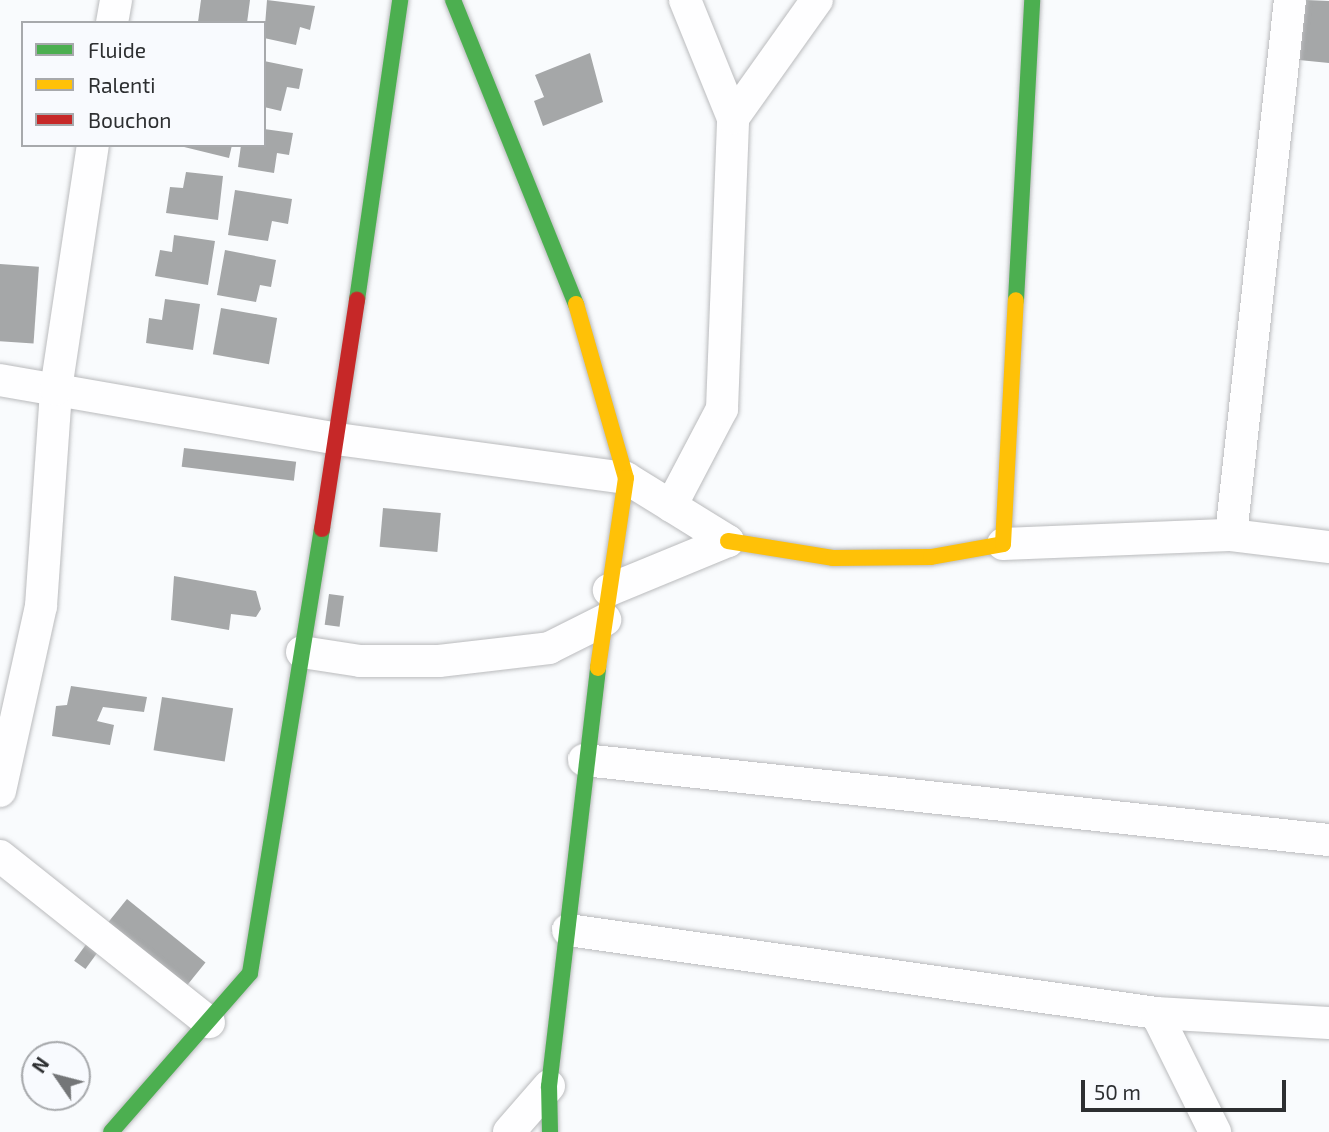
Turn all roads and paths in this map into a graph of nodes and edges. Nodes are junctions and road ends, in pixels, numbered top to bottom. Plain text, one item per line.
1 (116, 0) edge
2 (400, 0) edge
3 (453, 0) edge
4 (685, 0) edge
5 (817, 0) edge
6 (1032, 0) edge
7 (1290, 0) edge
8 (112, 21) edge
9 (733, 118) junction
10 (93, 147) edge
11 (0, 380) edge
12 (56, 389) junction
13 (337, 439) junction
14 (626, 478) junction
15 (671, 506) junction
16 (1231, 535) junction
17 (728, 541) junction
18 (1003, 544) junction
19 (1329, 547) edge
20 (607, 605) junction
21 (302, 652) junction
22 (584, 760) junction
23 (0, 791) edge
24 (1329, 840) edge
25 (0, 856) edge
26 (568, 930) junction
27 (1156, 1013) junction
28 (209, 1022) junction
29 (1329, 1023) edge
30 (549, 1086) junction
31 (111, 1132) edge
32 (509, 1132) edge
33 (550, 1132) edge
34 (1215, 1132) edge

1 - 8 street
2 - 13 street
3 - 14 street
4 - 9 street
5 - 9 street
6 - 18 street
7 - 16 street
9 - 15 street
10 - 12 street
11 - 12 street
12 - 13 street
12 - 23 street
13 - 14 street
13 - 21 street
14 - 15 street
14 - 20 street
15 - 17 street
16 - 18 street
16 - 19 street
17 - 18 street
17 - 20 street
20 - 21 street
20 - 22 street
21 - 28 street
22 - 24 street
22 - 26 street
25 - 28 street
26 - 27 street
26 - 30 street
27 - 29 street
27 - 34 street
28 - 31 street
30 - 32 street
30 - 33 street

